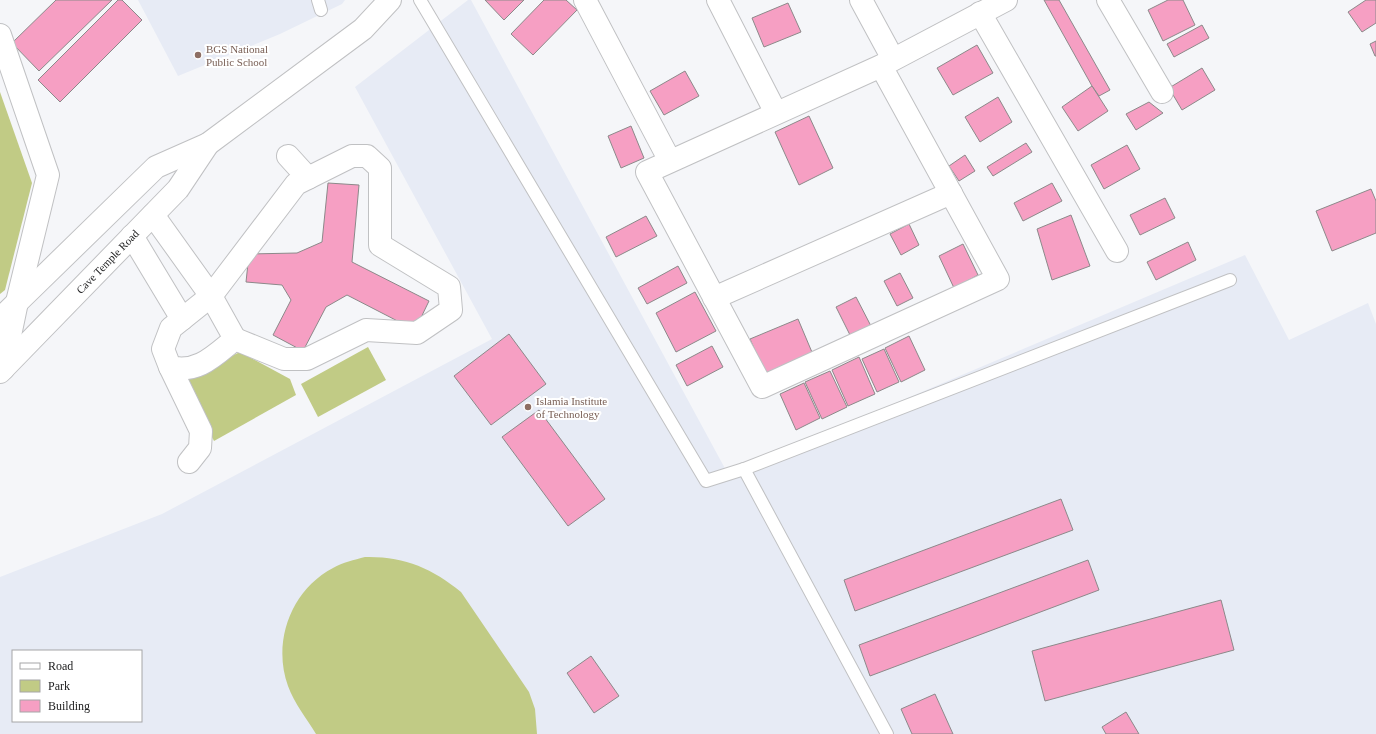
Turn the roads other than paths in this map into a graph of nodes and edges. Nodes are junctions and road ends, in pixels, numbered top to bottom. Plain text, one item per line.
1 (390, 0) edge
2 (420, 0) edge
3 (585, 0) edge
4 (718, 0) edge
5 (861, 0) edge
6 (1006, 0) edge
7 (1108, 0) edge
8 (980, 13) junction
9 (0, 35) edge
10 (887, 62) junction
11 (1162, 92) dead end
12 (776, 113) junction
13 (208, 144) junction
14 (288, 156) dead end
15 (670, 161) junction
16 (308, 178) junction
17 (951, 193) junction
18 (153, 215) junction
19 (132, 236) junction
20 (1117, 251) dead end
21 (1230, 280) dead end
22 (211, 296) junction
23 (714, 298) junction
24 (17, 302) junction
25 (0, 319) edge
26 (182, 319) junction
27 (235, 339) junction
28 (170, 367) junction
29 (1, 374) edge
30 (189, 462) dead end
31 (744, 469) junction
32 (887, 734) edge

1 - 13 street, Cave Temple Road
2 - 31 lane
3 - 15 street
4 - 12 street
5 - 10 street
6 - 8 street
7 - 11 street
8 - 10 street
8 - 20 street
9 - 24 street
10 - 12 street
10 - 17 street
12 - 15 street
13 - 18 street, Cave Temple Road
13 - 24 street, Cave Temple Road
14 - 16 street
15 - 23 street
16 - 22 street
16 - 27 street
17 - 23 street
17 - 23 street
18 - 19 street, Cave Temple Road
18 - 22 street
19 - 26 street
19 - 29 street, Cave Temple Road
21 - 31 lane
22 - 26 street
22 - 27 street
24 - 25 street, Cave Temple Road
24 - 29 street
26 - 28 street
27 - 28 street
28 - 30 street
31 - 32 lane

